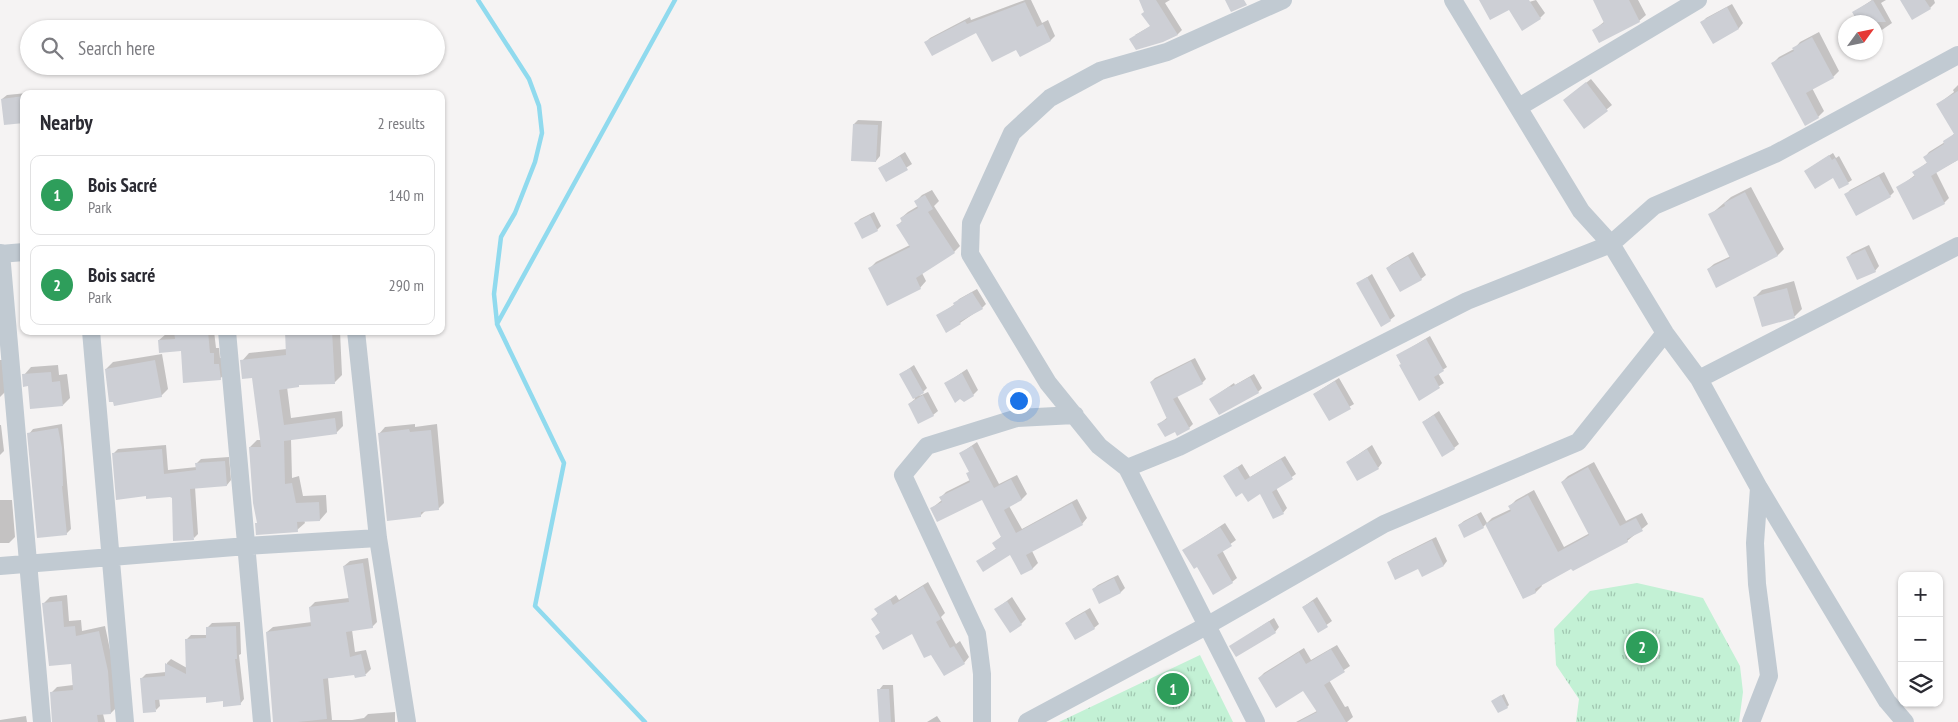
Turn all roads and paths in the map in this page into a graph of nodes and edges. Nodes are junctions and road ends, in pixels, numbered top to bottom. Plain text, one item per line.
1 (1283, 0) edge
2 (1453, 0) edge
3 (1698, 0) edge
4 (1958, 55) edge
5 (1519, 107) junction
6 (1611, 244) junction
7 (1958, 246) edge
8 (20, 252) edge
9 (0, 254) edge
10 (1665, 333) junction
11 (91, 335) edge
12 (227, 335) edge
13 (356, 335) edge
14 (1699, 379) junction
15 (1075, 415) junction
16 (1127, 468) junction
17 (1759, 488) junction
18 (378, 538) junction
19 (247, 546) junction
20 (110, 557) junction
21 (29, 564) junction
22 (0, 566) edge
23 (1208, 625) junction
24 (42, 722) edge
25 (125, 722) edge
26 (262, 722) edge
27 (407, 722) edge
28 (982, 722) edge
29 (1027, 722) edge
30 (1256, 722) edge
31 (1751, 722) edge
32 (1905, 722) edge

1 - 15 street
2 - 5 street
3 - 5 street
4 - 6 street
5 - 6 street
6 - 10 street
6 - 16 street
7 - 14 street
8 - 9 street
9 - 21 street
10 - 14 street
10 - 23 street
11 - 20 street
12 - 19 street
13 - 18 street
14 - 17 street
15 - 16 street
15 - 28 street
16 - 23 street
17 - 31 street
17 - 32 street
18 - 19 street
18 - 27 street
19 - 20 street
19 - 26 street
20 - 21 street
20 - 25 street
21 - 22 street
21 - 24 street
23 - 29 street
23 - 30 street

